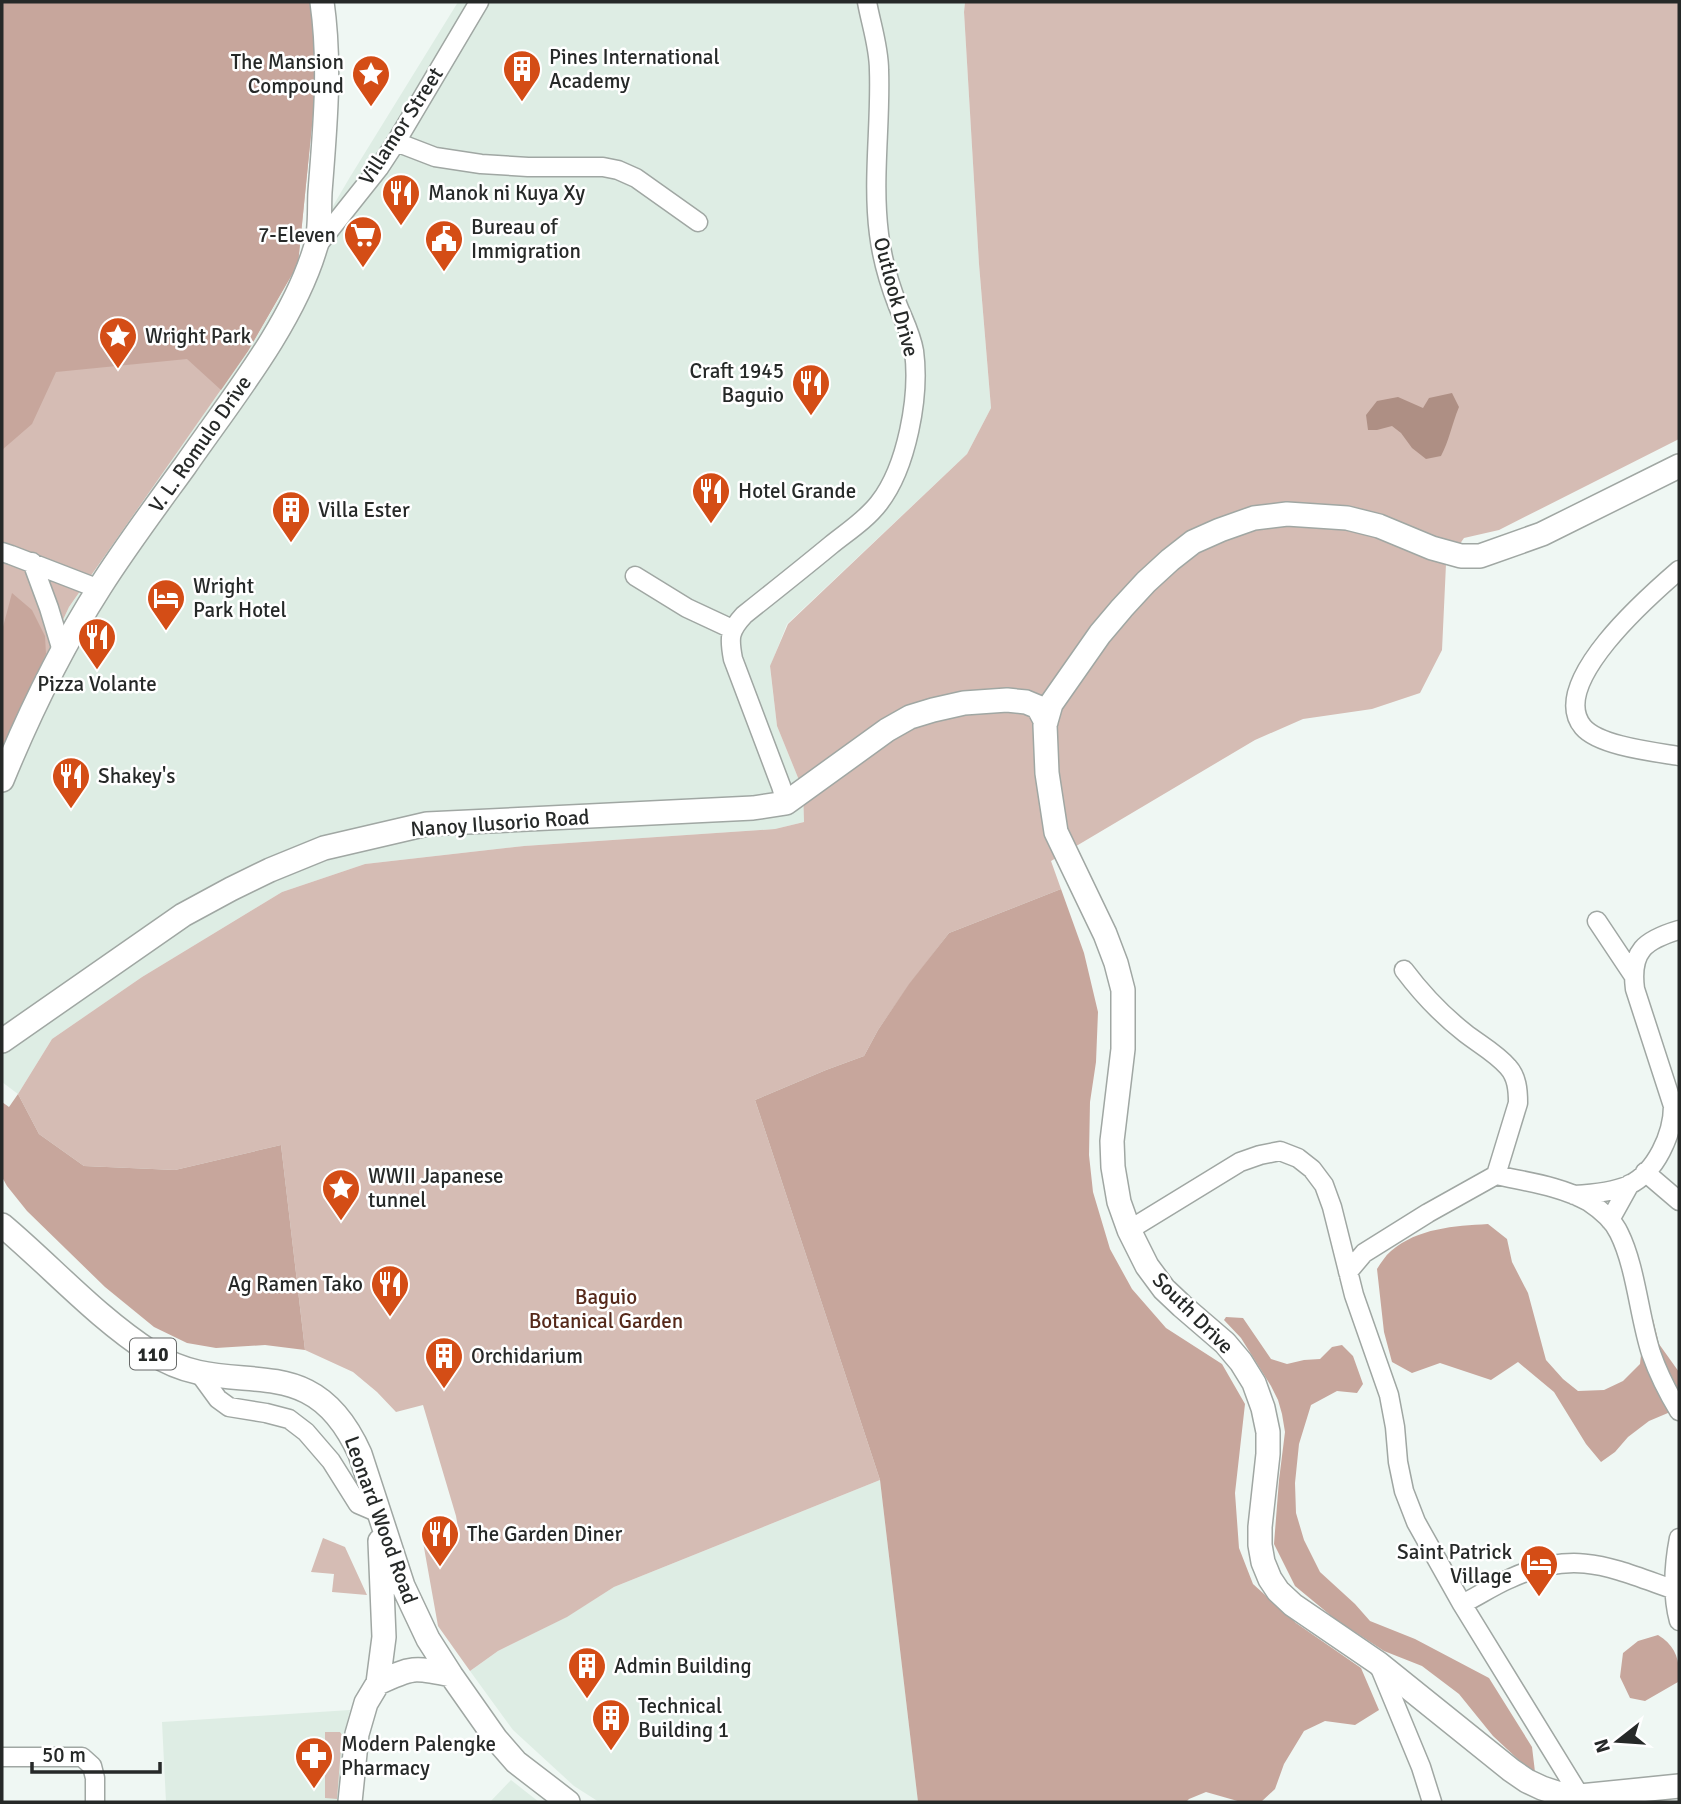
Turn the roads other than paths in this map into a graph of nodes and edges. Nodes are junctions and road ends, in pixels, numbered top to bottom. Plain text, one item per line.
1 (322, 2) edge
2 (479, 2) edge
3 (867, 2) edge
4 (396, 142) junction
5 (698, 222) dead end
6 (317, 246) junction
7 (1679, 466) edge
8 (2, 552) edge
9 (32, 562) junction
10 (1679, 570) edge
11 (635, 576) dead end
12 (99, 589) junction
13 (732, 629) junction
14 (62, 651) junction
15 (1049, 713) junction
16 (1679, 756) edge
17 (2, 780) edge
18 (786, 803) junction
19 (1597, 921) dead end
20 (1679, 930) edge
21 (1404, 970) dead end
22 (1633, 975) junction
23 (2, 1041) edge
24 (1645, 1172) junction
25 (1496, 1175) junction
26 (1630, 1184) junction
27 (1574, 1195) junction
28 (1679, 1201) edge
29 (1610, 1220) junction
30 (2, 1225) edge
31 (1129, 1230) junction
32 (1346, 1263) junction
33 (199, 1373) junction
34 (1679, 1411) edge
35 (381, 1518) junction
36 (1679, 1538) edge
37 (1675, 1590) junction
38 (1462, 1605) junction
39 (1679, 1621) edge
40 (1378, 1663) junction
41 (451, 1675) junction
42 (378, 1683) junction
43 (2, 1758) edge
44 (1679, 1786) edge
45 (1580, 1796) junction
46 (95, 1802) edge
47 (350, 1802) edge
48 (568, 1802) edge
49 (1432, 1802) edge

1 - 6 main road, V. L. Romulo Drive
2 - 4 street, Villamor Street
3 - 13 street, Outlook Drive
4 - 5 street
4 - 6 street, Villamor Street
6 - 12 main road, V. L. Romulo Drive
7 - 15 main road
8 - 9 street
9 - 12 street
9 - 14 street
10 - 16 street
11 - 13 street
12 - 14 main road, V. L. Romulo Drive
13 - 18 street
14 - 17 main road, V. L. Romulo Drive
15 - 18 main road, Nanoy Ilusorio Road
15 - 31 main road, South Drive
18 - 23 main road, Nanoy Ilusorio Road
19 - 22 street
20 - 22 street
21 - 25 street
22 - 24 street
24 - 26 street
24 - 28 street
25 - 27 street
25 - 32 street
26 - 27 street
26 - 29 street
27 - 29 street
29 - 34 street
30 - 33 main road, Leonard Wood Road / 110
31 - 32 street
31 - 40 main road, South Drive
32 - 38 street
33 - 35 street
33 - 35 main road, Leonard Wood Road / 110
35 - 41 main road, Leonard Wood Road / 110
35 - 42 main road
36 - 37 street
37 - 38 street
37 - 39 street
38 - 45 street
40 - 45 main road, South Drive
40 - 49 street
41 - 42 main road
41 - 48 main road, Leonard Wood Road / 110
42 - 47 main road
43 - 46 street
44 - 45 main road, South Drive

